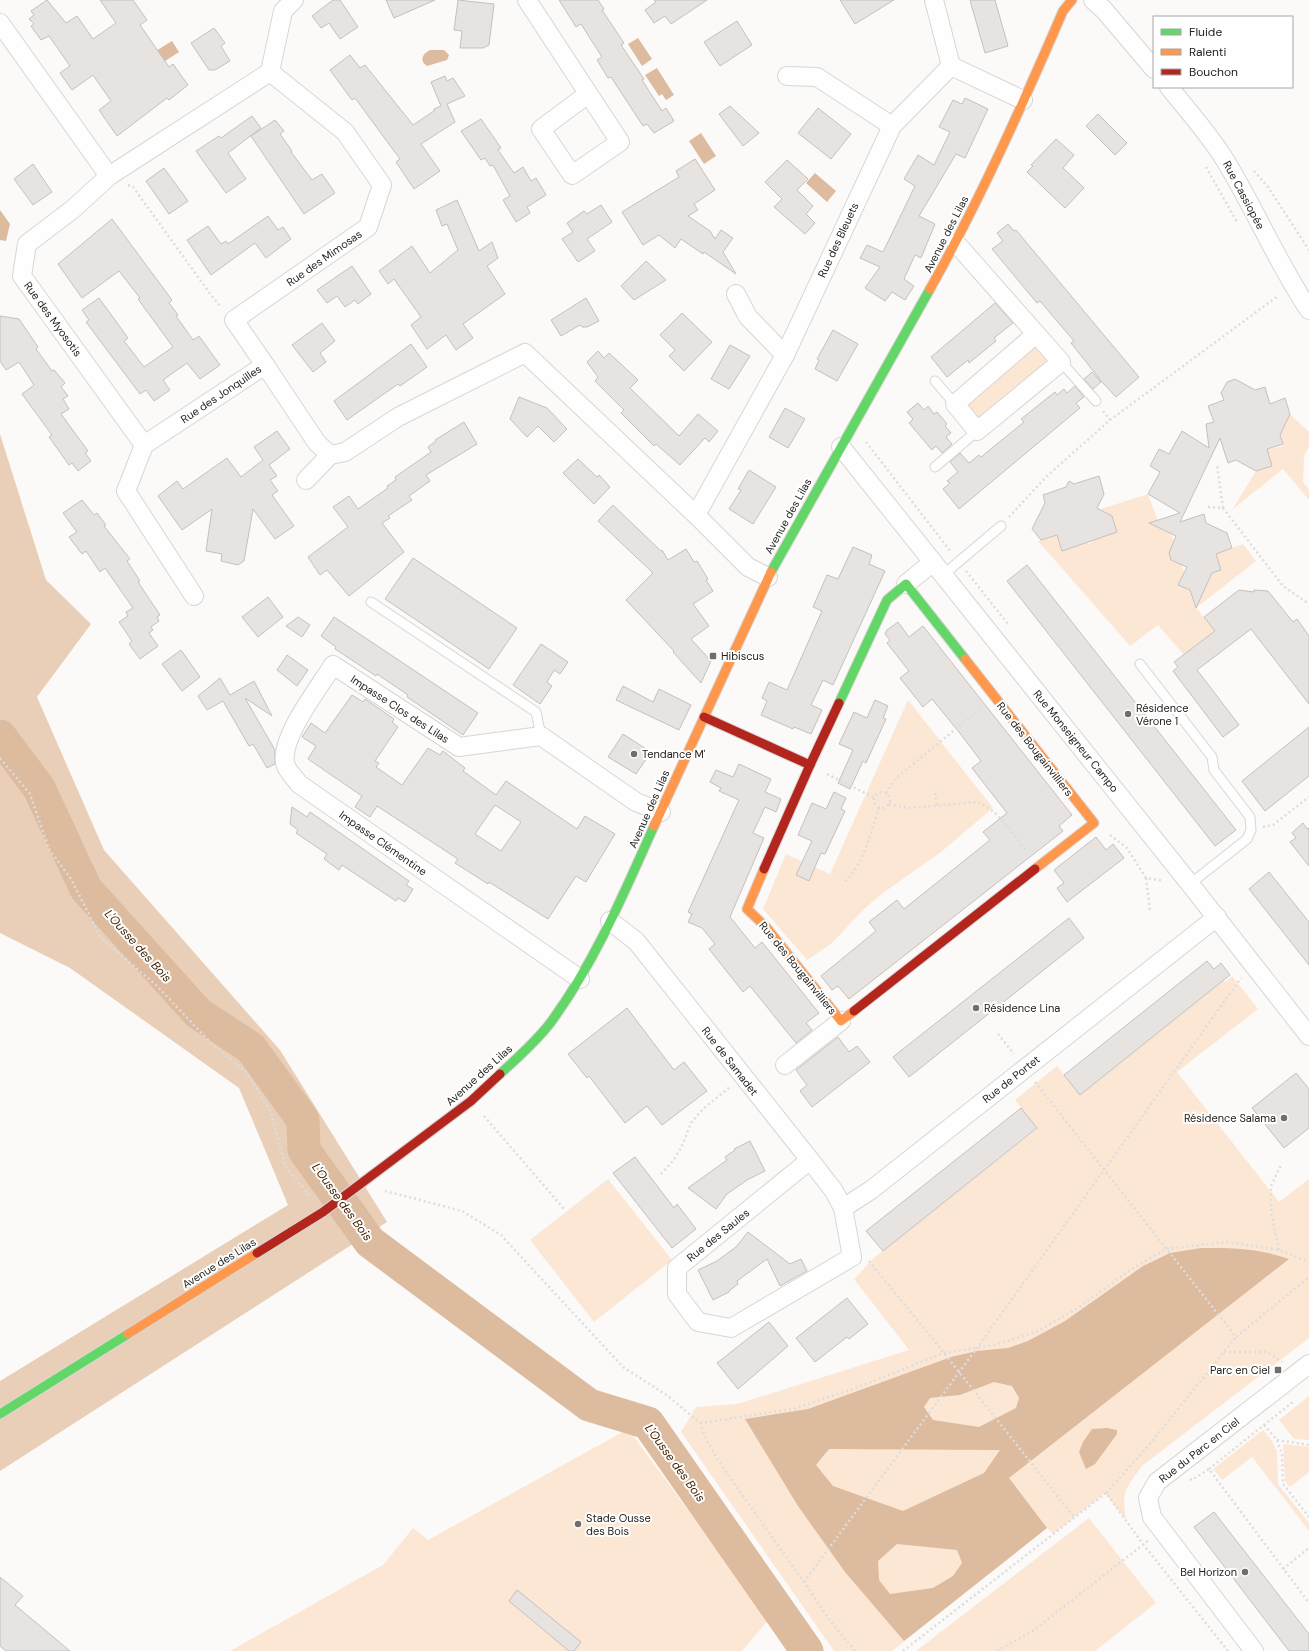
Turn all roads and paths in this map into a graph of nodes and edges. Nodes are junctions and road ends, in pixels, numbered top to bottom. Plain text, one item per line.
1 (294, 0) edge
2 (527, 0) edge
3 (934, 0) edge
4 (1072, 0) edge
5 (1093, 0) edge
6 (0, 23) edge
7 (951, 66) junction
8 (1153, 68) edge
9 (270, 72) junction
10 (786, 76) dead end
11 (1170, 88) edge
12 (588, 94) junction
13 (1023, 100) junction
14 (892, 126) junction
15 (1203, 162) dead end
16 (109, 176) junction
17 (1241, 229) dead end
18 (956, 243) junction
19 (1275, 290) dead end
20 (736, 294) dead end
21 (1309, 310) edge
22 (234, 320) junction
23 (1036, 334) junction
24 (785, 355) junction
25 (1061, 362) junction
26 (265, 365) junction
27 (935, 381) dead end
28 (1096, 401) dead end
29 (954, 404) junction
30 (977, 431) junction
31 (144, 446) junction
32 (841, 447) junction
33 (330, 455) junction
34 (1217, 465) dead end
35 (935, 467) dead end
36 (306, 480) dead end
37 (1208, 507) dead end
38 (1223, 508) junction
39 (696, 515) junction
40 (1001, 526) joint
41 (938, 568) junction
42 (768, 577) junction
43 (906, 584) junction
44 (194, 596) dead end
45 (371, 602) dead end
46 (1309, 604) edge
47 (1140, 664) dead end
48 (333, 666) joint
49 (994, 697) junction
50 (704, 717) junction
51 (542, 736) junction
52 (0, 758) edge
53 (810, 765) junction
54 (886, 793) junction
55 (935, 793) dead end
56 (1309, 797) edge
57 (875, 798) junction
58 (889, 804) junction
59 (937, 806) junction
60 (879, 807) junction
61 (661, 812) junction
62 (1094, 823) junction
63 (1252, 830) junction
64 (1038, 866) junction
65 (1146, 878) junction
66 (846, 881) dead end
67 (1190, 884) junction
68 (1150, 911) dead end
69 (1217, 917) junction
70 (610, 921) junction
71 (1252, 963) junction
72 (580, 979) junction
73 (841, 1021) junction
74 (998, 1034) dead end
75 (1309, 1036) edge
76 (785, 1065) dead end
77 (1025, 1068) junction
78 (743, 1077) junction
79 (471, 1101) junction
80 (810, 1160) junction
81 (1282, 1163) dead end
82 (1104, 1170) junction
83 (661, 1174) dead end
84 (369, 1179) junction
85 (843, 1208) junction
86 (564, 1210) dead end
87 (323, 1212) junction
88 (1166, 1249) junction
89 (1279, 1250) junction
90 (852, 1257) junction
91 (1309, 1262) edge
92 (1309, 1277) edge
93 (1236, 1337) junction
94 (977, 1348) junction
95 (1224, 1352) junction
96 (944, 1353) junction
97 (1303, 1369) edge
98 (959, 1372) junction
99 (1298, 1398) dead end
100 (0, 1414) edge
101 (700, 1423) junction
102 (1264, 1425) junction
103 (1276, 1440) junction
104 (1309, 1444) edge
105 (1178, 1465) junction
106 (1209, 1469) junction
107 (1106, 1493) junction
108 (1074, 1517) junction
109 (1309, 1518) edge
110 (1162, 1530) junction
111 (1143, 1544) junction
112 (1309, 1548) edge
113 (1283, 1568) junction
114 (804, 1582) junction
115 (1309, 1603) edge
116 (1001, 1650) edge
117 (855, 1651) edge
118 (903, 1651) edge
119 (997, 1651) edge
120 (1228, 1651) edge
121 (1254, 1651) edge

1 - 9 street
2 - 12 street
3 - 7 street
4 - 13 street, Avenue des Lilas
5 - 8 street
6 - 16 street
7 - 13 street
7 - 14 street, Rue des Bleuets
9 - 16 street
9 - 22 street, Rue des Mimosas
10 - 14 street
11 - 21 street, Rue Cassiopée
12 - 12 street
13 - 18 street, Avenue des Lilas
14 - 24 street, Rue des Bleuets
15 - 17 path
16 - 22 path
16 - 31 street, Rue des Myosotis
18 - 23 street
18 - 32 street, Avenue des Lilas
19 - 40 path
20 - 24 street
22 - 26 street
23 - 25 street
23 - 29 street
24 - 39 street, Rue des Bleuets
25 - 28 lane
25 - 30 street
26 - 31 street, Rue des Jonquilles
26 - 33 street, Rue des Jonquilles
27 - 29 lane
29 - 30 street
30 - 35 lane
31 - 44 street
32 - 41 street, Rue Monseigneur Campo
32 - 42 street, Avenue des Lilas
33 - 36 street
33 - 39 street
34 - 38 path
37 - 38 path
38 - 46 path
39 - 42 street
40 - 41 lane
41 - 43 street
41 - 67 street, Rue Monseigneur Campo
42 - 50 street, Avenue des Lilas
43 - 49 street, Rue des Bougainvilliers
43 - 53 street, Rue des Bougainvilliers
45 - 51 lane
47 - 63 lane
48 - 51 street, Impasse Clos des Lilas
48 - 72 street, Impasse Clémentine
49 - 54 path
49 - 62 street, Rue des Bougainvilliers
50 - 53 street
50 - 61 street, Avenue des Lilas
51 - 61 street
52 - 87 path
53 - 57 path
53 - 73 street, Rue des Bougainvilliers
54 - 57 path
54 - 58 path
55 - 59 path
56 - 63 path
57 - 60 path
58 - 59 path
58 - 60 path
59 - 64 path
60 - 66 path
61 - 70 street, Avenue des Lilas
62 - 64 street, Rue des Bougainvilliers
62 - 65 path
63 - 67 lane
64 - 73 street, Rue des Bougainvilliers
65 - 67 path
65 - 68 path
67 - 69 street, Rue Monseigneur Campo
69 - 71 street, Rue Monseigneur Campo
69 - 77 street, Rue de Portet
70 - 72 street, Avenue des Lilas
70 - 78 street, Rue de Samadet
71 - 75 street, Rue Monseigneur Campo
71 - 82 path
72 - 79 street, Avenue des Lilas
73 - 76 street, Rue des Bougainvilliers
74 - 77 path
77 - 82 path
77 - 85 street, Rue de Portet
78 - 80 street, Rue de Samadet
78 - 83 path
79 - 84 street, Avenue des Lilas
79 - 86 path
80 - 85 street, Rue de Samadet
80 - 90 street, Rue des Saules
81 - 89 path
82 - 88 path
82 - 94 path
84 - 87 street, Avenue des Lilas
84 - 101 path
85 - 90 street
87 - 100 street, Avenue des Lilas
88 - 89 path
88 - 93 path
88 - 94 path
89 - 91 path
90 - 96 path
92 - 93 path
93 - 95 path
94 - 96 path
94 - 98 path
95 - 97 path
95 - 107 path
96 - 98 path
96 - 101 path
97 - 105 street, Rue du Parc en Ciel
98 - 108 path
98 - 114 path
99 - 102 path
101 - 114 path
102 - 103 path
102 - 106 path
103 - 104 path
103 - 109 path
105 - 106 path
105 - 110 street, Rue du Parc en Ciel
106 - 113 path
107 - 108 path
107 - 111 path
108 - 118 path
110 - 111 path
110 - 121 street, Rue du Parc en Ciel
111 - 116 path
111 - 120 path
112 - 113 path
113 - 115 path
114 - 117 path
116 - 119 path

